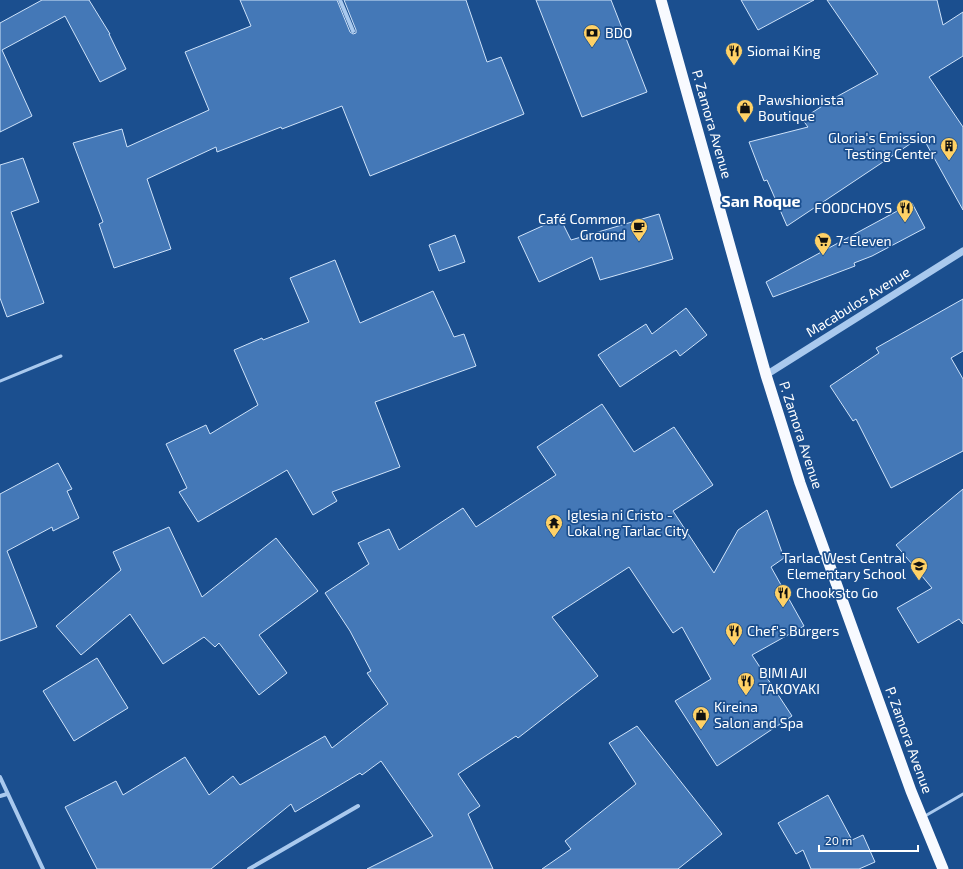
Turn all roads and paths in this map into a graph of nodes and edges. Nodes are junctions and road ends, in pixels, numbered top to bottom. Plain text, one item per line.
1 (340, 0) edge
2 (661, 0) edge
3 (353, 31) dead end
4 (963, 251) edge
5 (61, 356) dead end
6 (766, 375) junction
7 (0, 381) edge
8 (0, 777) edge
9 (7, 794) junction
10 (963, 794) edge
11 (0, 796) edge
12 (358, 806) dead end
13 (921, 818) junction
14 (43, 869) edge
15 (249, 869) edge
16 (943, 869) edge

1 - 3 street
2 - 6 highway, P. Zamora Avenue
4 - 6 street, Macabulos Avenue
5 - 7 lane
6 - 13 highway, P. Zamora Avenue
8 - 9 street
9 - 11 street
9 - 14 street
10 - 13 lane
12 - 15 street
13 - 16 highway, P. Zamora Avenue

